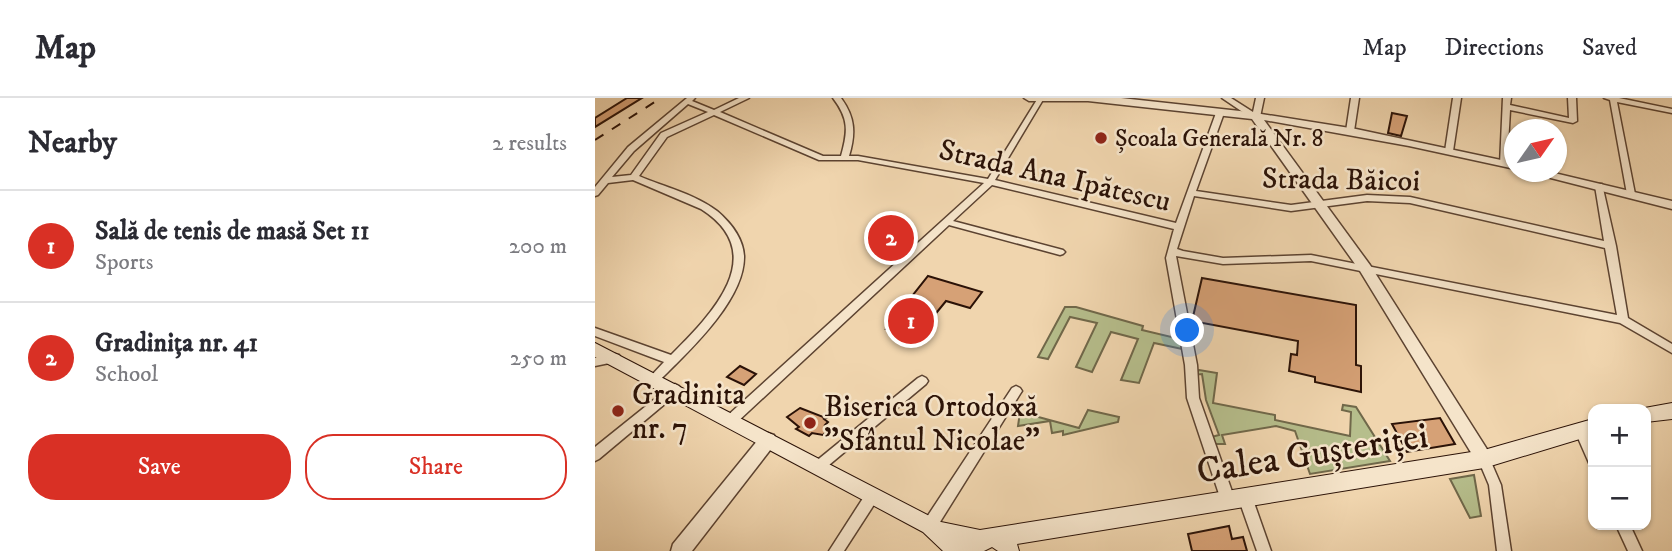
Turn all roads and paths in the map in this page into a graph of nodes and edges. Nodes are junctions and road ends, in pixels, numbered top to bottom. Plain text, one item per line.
1 (745, 98) edge
2 (837, 98) edge
3 (1030, 98) edge
4 (1092, 98) edge
5 (1226, 98) edge
6 (1261, 98) edge
7 (1355, 98) edge
8 (1457, 98) edge
9 (1572, 98) edge
10 (1657, 98) edge
11 (1041, 99) edge
12 (1610, 99) edge
13 (689, 100) edge
14 (1507, 102) edge
15 (1663, 109) junction
16 (1672, 111) edge
17 (712, 112) junction
18 (1220, 113) junction
19 (1256, 117) junction
20 (1350, 131) junction
21 (1449, 151) junction
22 (844, 159) junction
23 (1503, 163) joint
24 (634, 177) junction
25 (1567, 179) edge
26 (604, 181) junction
27 (990, 182) junction
28 (1599, 186) junction
29 (595, 192) edge
30 (1192, 193) junction
31 (1631, 194) junction
32 (1321, 205) junction
33 (1672, 205) edge
34 (948, 222) junction
35 (1179, 227) junction
36 (1611, 246) junction
37 (1172, 250) junction
38 (1060, 252) dead end
39 (1365, 268) junction
40 (1623, 320) junction
41 (595, 332) edge
42 (1672, 349) edge
43 (601, 355) edge
44 (672, 360) junction
45 (655, 378) junction
46 (922, 381) dead end
47 (674, 389) junction
48 (1016, 391) dead end
49 (1672, 411) edge
50 (1651, 413) edge
51 (731, 420) junction
52 (1587, 429) edge
53 (768, 440) junction
54 (595, 455) edge
55 (1484, 459) junction
56 (819, 467) junction
57 (872, 496) junction
58 (1237, 499) junction
59 (934, 528) junction
60 (1625, 530) edge
61 (993, 546) edge
62 (680, 551) edge
63 (836, 551) edge
64 (958, 551) edge
65 (1264, 551) edge
66 (1504, 551) edge
67 (1635, 551) edge

1 - 17 street
2 - 22 street
3 - 11 street
4 - 11 street
4 - 18 street
5 - 19 street
6 - 19 street
7 - 20 street
8 - 21 street
9 - 14 street
10 - 15 street
11 - 27 street
12 - 15 street
12 - 31 street
13 - 17 street, Strada Ana Ipătescu
13 - 26 street
14 - 23 street
15 - 16 street
17 - 22 street, Strada Ana Ipătescu
17 - 24 street
18 - 19 street
18 - 30 street
19 - 20 street
19 - 32 street
20 - 21 street
21 - 23 street
22 - 27 street, Strada Ana Ipătescu
24 - 26 street
24 - 44 street
25 - 28 street
26 - 29 street
27 - 34 street
27 - 35 street, Strada Ana Ipătescu
28 - 31 street
28 - 36 street
30 - 32 street, Strada Băicoi
30 - 35 street
31 - 33 street
32 - 36 street, Strada Băicoi
32 - 39 street
34 - 38 street
34 - 51 street
35 - 37 street, Strada Ana Ipătescu
36 - 40 street
37 - 39 street, Strada Ana Ipătescu
37 - 58 street
39 - 40 street, Strada Ana Ipătescu
39 - 55 street
40 - 42 street, Strada Ana Ipătescu
41 - 44 street
43 - 45 main road, Calea Gușteriței
44 - 45 street
45 - 47 main road, Calea Gușteriței
46 - 56 street
47 - 51 main road, Calea Gușteriței
47 - 54 street
48 - 59 street
49 - 50 main road
51 - 53 main road, Calea Gușteriței
52 - 55 main road, Calea Gușteriței
53 - 56 main road, Calea Gușteriței
53 - 62 street
55 - 58 main road, Calea Gușteriței
55 - 66 street
56 - 57 main road, Calea Gușteriței
57 - 59 main road, Calea Gușteriței
57 - 63 street
58 - 61 main road, Calea Gușteriței
58 - 65 street
59 - 61 main road, Calea Gușteriței
59 - 64 main road, Calea Gușteriței
60 - 67 street

